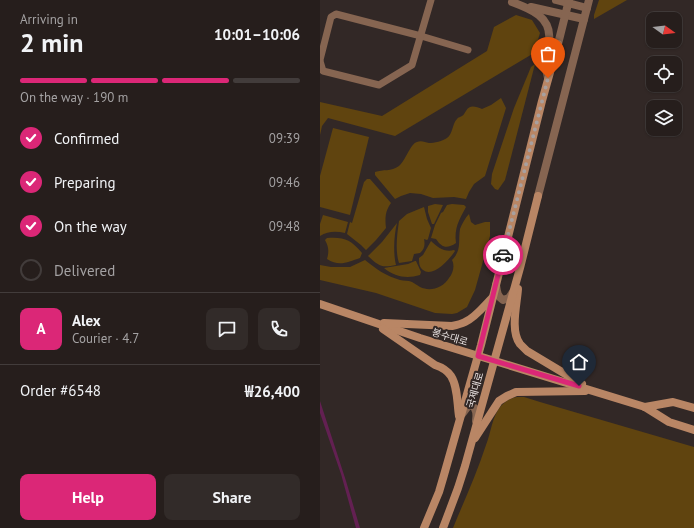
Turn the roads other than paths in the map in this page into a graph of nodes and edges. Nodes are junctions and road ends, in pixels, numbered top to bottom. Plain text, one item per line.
1 (432, 0) edge
2 (503, 0) edge
3 (534, 0) edge
4 (556, 0) edge
5 (512, 2) junction
6 (569, 2) edge
7 (588, 4) edge
8 (566, 15) junction
9 (584, 19) junction
10 (421, 36) junction
11 (558, 44) joint
12 (468, 50) dead end
13 (320, 61) edge
14 (548, 78) junction
15 (538, 196) joint
16 (520, 268) junction
17 (496, 285) junction
18 (513, 292) junction
19 (493, 297) junction
20 (320, 304) edge
21 (374, 323) junction
22 (478, 356) junction
23 (494, 360) junction
24 (593, 391) junction
25 (645, 407) junction
26 (694, 408) edge
27 (460, 418) junction
28 (475, 426) junction
29 (694, 430) edge
30 (470, 445) junction
31 (424, 528) edge
32 (443, 528) edge

1 - 10 street
2 - 5 street
3 - 5 street
4 - 6 street
5 - 8 street
5 - 14 street
6 - 7 street
6 - 8 street
7 - 9 street, 국제대로
8 - 9 street
8 - 11 street
9 - 15 street, 국제대로
10 - 12 street
10 - 13 street
10 - 13 street
11 - 14 main road
14 - 17 main road, 국제대로
15 - 16 main road, 국제대로
16 - 18 main road, 국제대로
16 - 24 main road
17 - 18 street
17 - 19 main road, 국제대로
18 - 23 main road, 국제대로
19 - 21 main road
19 - 22 main road, 국제대로
20 - 21 main road, 봉수대로
21 - 22 main road, 봉수대로
21 - 27 main road
22 - 23 main road, 봉수대로
22 - 27 main road, 국제대로
23 - 24 main road, 봉수대로
23 - 28 main road, 국제대로
24 - 25 main road, 봉수대로
24 - 30 main road
25 - 26 main road, 봉수대로
25 - 29 main road, 봉수대로
27 - 28 street
27 - 31 main road, 국제대로
28 - 30 main road, 국제대로
30 - 32 main road, 국제대로

